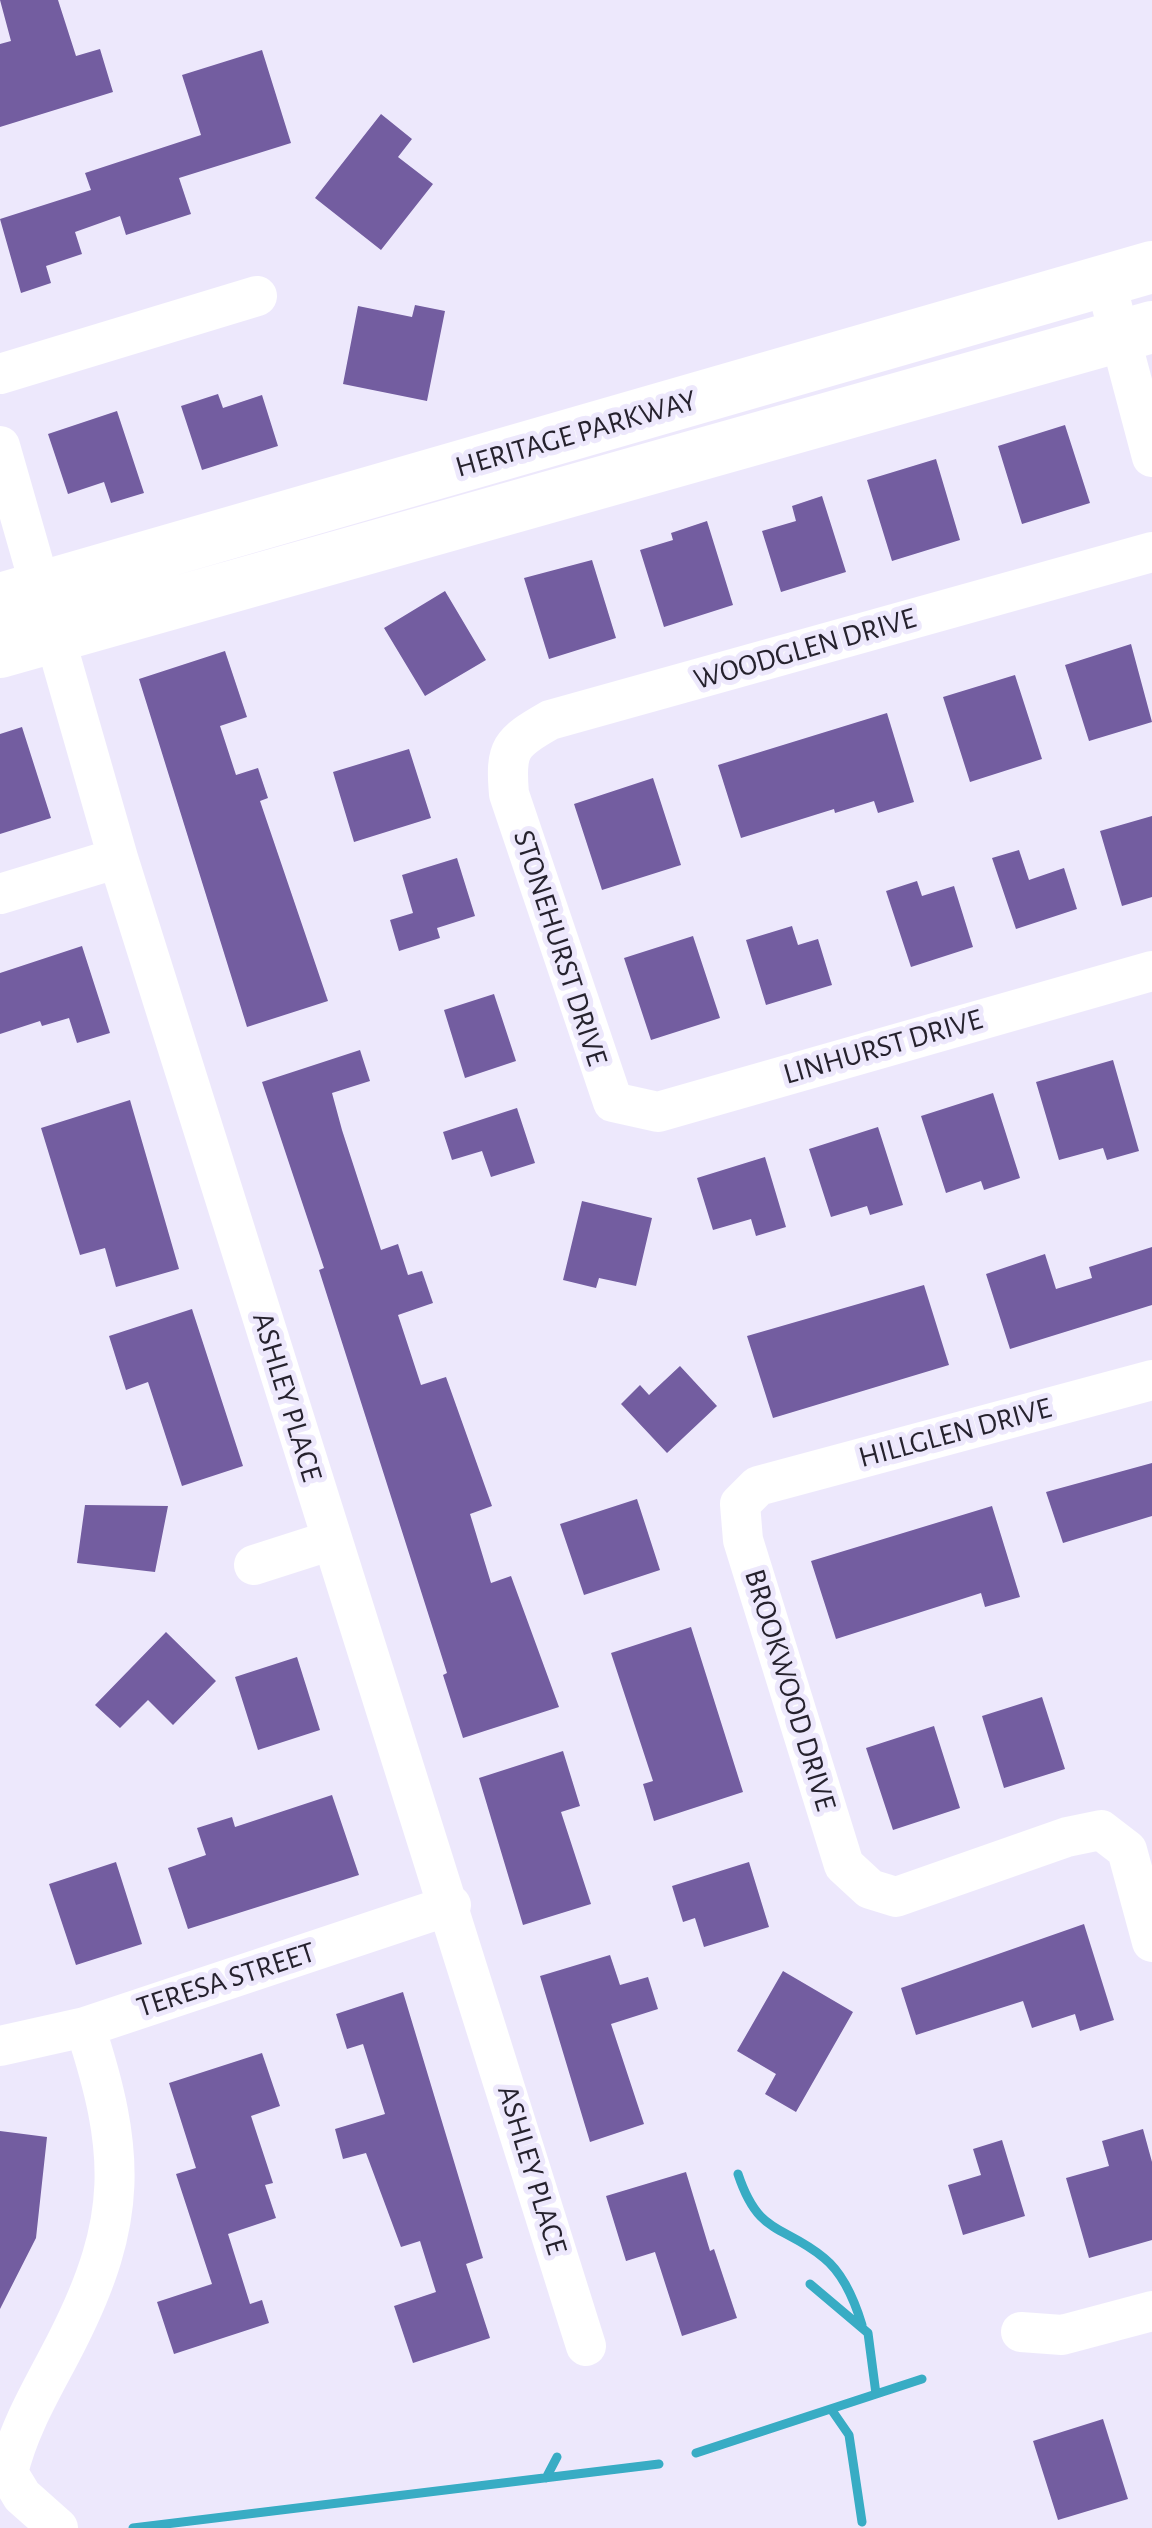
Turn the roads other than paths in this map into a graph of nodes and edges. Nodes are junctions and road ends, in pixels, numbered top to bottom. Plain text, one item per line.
1 (1128, 274) edge
2 (257, 296) dead end
3 (1135, 332) edge
4 (0, 374) edge
5 (0, 446) edge
6 (1152, 457) edge
7 (1152, 552) edge
8 (32, 608) edge
9 (0, 652) edge
10 (509, 794) joint
11 (118, 858) junction
12 (0, 894) edge
13 (1152, 970) edge
14 (613, 1102) joint
15 (1152, 1380) edge
16 (758, 1486) joint
17 (332, 1540) junction
18 (254, 1565) dead end
19 (451, 1906) junction
20 (1152, 1942) edge
21 (85, 2027) junction
22 (0, 2046) edge
23 (1152, 2310) edge
24 (1021, 2332) dead end
25 (586, 2346) dead end
26 (58, 2528) edge

1 - 3 street
1 - 8 main road, HERITAGE PARKWAY
2 - 4 street
3 - 6 street
3 - 8 main road, HERITAGE PARKWAY
5 - 8 street, ASHLEY PLACE
7 - 10 street, WOODGLEN DRIVE
8 - 9 main road, HERITAGE PARKWAY
8 - 11 street, ASHLEY PLACE
10 - 14 street, STONEHURST DRIVE
11 - 12 street
11 - 17 street, ASHLEY PLACE
13 - 14 street, LINHURST DRIVE
15 - 16 street, HILLGLEN DRIVE
16 - 20 street, BROOKWOOD DRIVE
17 - 18 street
17 - 19 street, ASHLEY PLACE
19 - 21 street, TERESA STREET
19 - 25 street, ASHLEY PLACE
21 - 22 street, TERESA STREET
21 - 26 street
23 - 24 street

